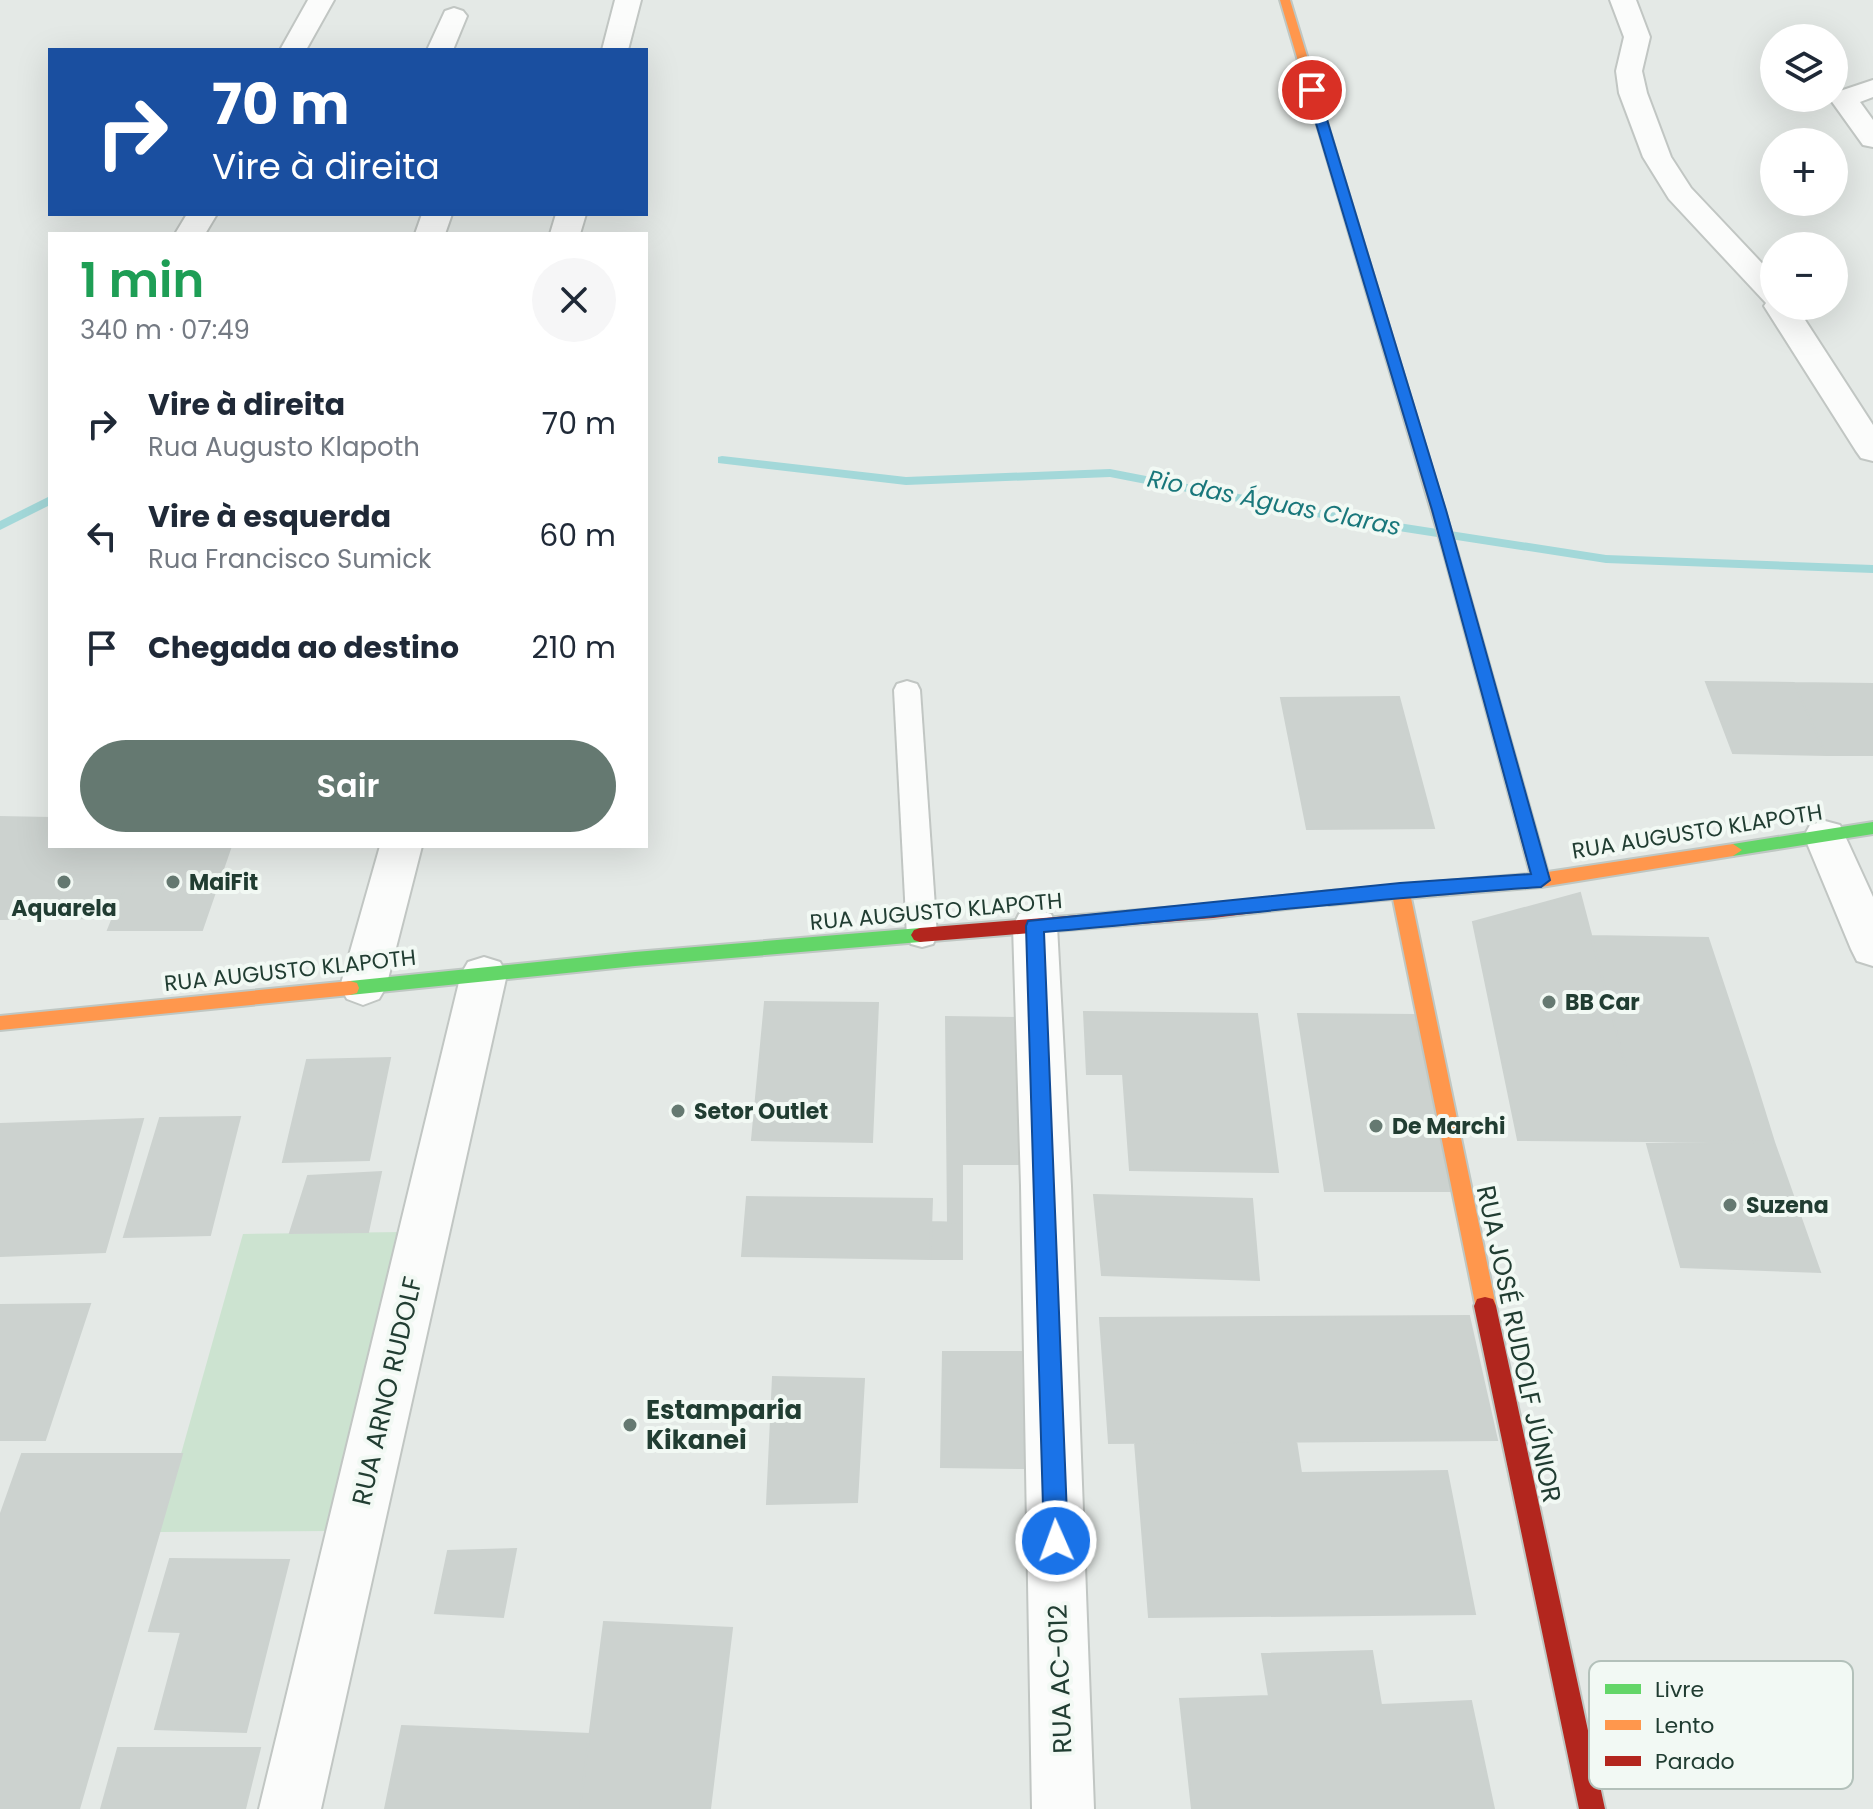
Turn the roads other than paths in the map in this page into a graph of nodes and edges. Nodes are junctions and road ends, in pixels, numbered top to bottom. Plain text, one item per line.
1 (321, 0) edge
2 (628, 0) edge
3 (1285, 0) edge
4 (1623, 0) edge
5 (454, 16) dead end
6 (294, 48) edge
7 (441, 48) edge
8 (616, 48) edge
9 (1873, 88) edge
10 (1873, 139) edge
11 (1760, 278) edge
12 (1789, 320) edge
13 (1873, 451) edge
14 (907, 690) dead end
15 (1873, 828) edge
16 (1825, 836) junction
17 (400, 848) edge
18 (1541, 880) junction
19 (1400, 890) junction
20 (1035, 926) junction
21 (922, 936) junction
22 (1873, 949) edge
23 (484, 974) junction
24 (363, 987) junction
25 (0, 1023) edge
26 (290, 1809) edge
27 (1063, 1809) edge
28 (1592, 1809) edge

1 - 6 street
2 - 8 street
3 - 18 street
4 - 11 street
5 - 7 street
9 - 10 street
12 - 13 street
14 - 21 lane
15 - 16 street, RUA AUGUSTO KLAPOTH
16 - 18 street, RUA AUGUSTO KLAPOTH
16 - 22 street
17 - 24 street
18 - 19 street, RUA AUGUSTO KLAPOTH
19 - 20 street, RUA AUGUSTO KLAPOTH
19 - 28 street, RUA JOSÉ RUDOLF JÚNIOR
20 - 21 street, RUA AUGUSTO KLAPOTH
20 - 27 street, RUA AC-012
21 - 23 street, RUA AUGUSTO KLAPOTH
23 - 24 street, RUA AUGUSTO KLAPOTH
23 - 26 street, RUA ARNO RUDOLF
24 - 25 street, RUA AUGUSTO KLAPOTH

